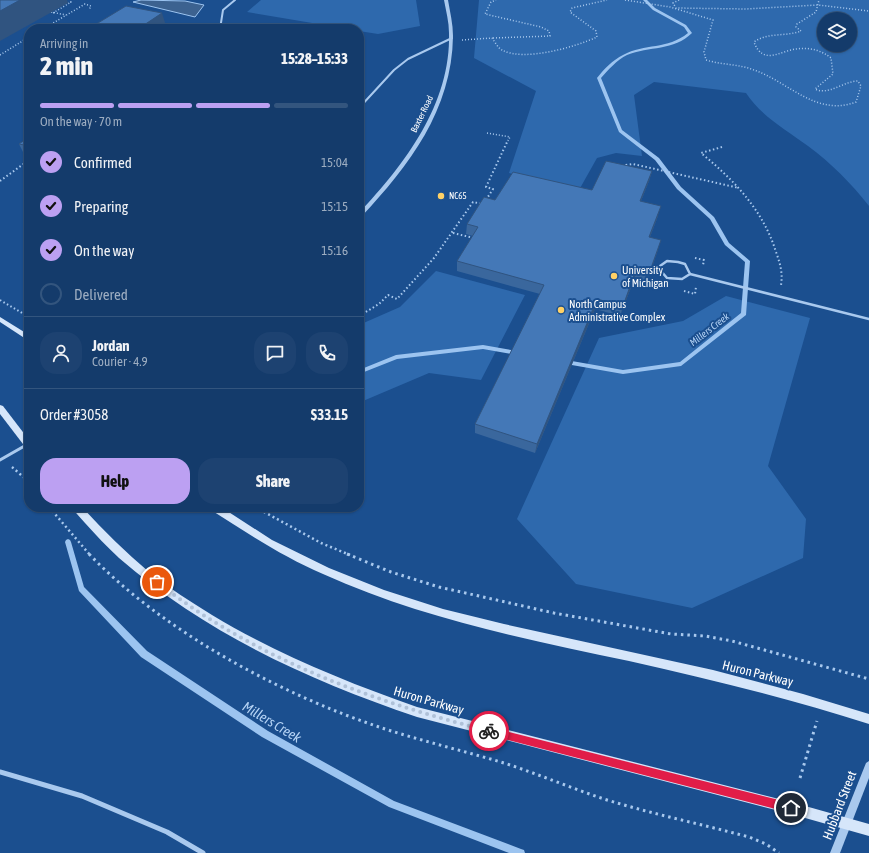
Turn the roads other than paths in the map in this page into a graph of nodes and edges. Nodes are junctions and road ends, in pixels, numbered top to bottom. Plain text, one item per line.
1 (235, 0) edge
2 (446, 0) edge
3 (221, 24) edge
4 (451, 39) junction
5 (364, 103) edge
6 (364, 210) edge
7 (690, 274) junction
8 (0, 319) edge
9 (869, 319) edge
10 (24, 335) edge
11 (0, 408) edge
12 (24, 439) edge
13 (24, 446) edge
14 (0, 460) edge
15 (81, 512) edge
16 (222, 512) edge
17 (869, 719) edge
18 (869, 766) edge
19 (0, 772) edge
20 (846, 824) junction
21 (869, 830) edge
22 (203, 853) edge
23 (835, 853) edge

1 - 3 lane
2 - 4 street, Baxter Road
4 - 5 lane
4 - 6 street, Baxter Road
7 - 7 lane
7 - 9 lane
8 - 10 main road
11 - 12 main road
13 - 14 lane
15 - 20 main road, Huron Parkway
16 - 17 main road, Huron Parkway
18 - 20 street, Hubbard Street
19 - 22 street
20 - 21 main road, Huron Parkway
20 - 23 street, Hubbard Street

